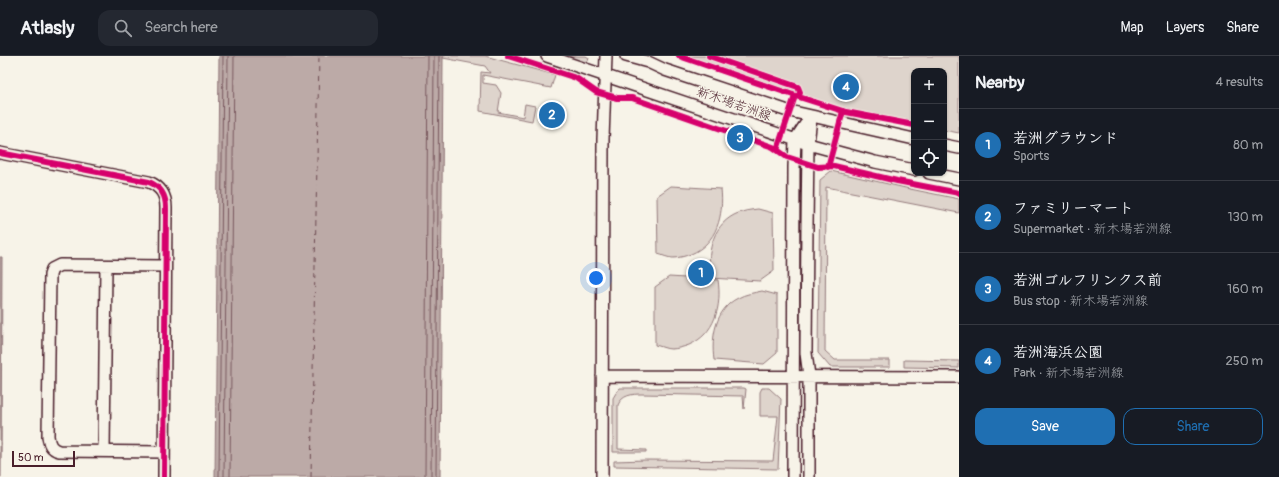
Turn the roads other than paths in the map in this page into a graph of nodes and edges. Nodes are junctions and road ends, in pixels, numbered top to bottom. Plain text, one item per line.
1 (547, 56) edge
2 (606, 56) edge
3 (626, 56) edge
4 (605, 76) junction
5 (811, 116) junction
6 (911, 138) edge
7 (795, 140) junction
8 (808, 144) junction
9 (947, 146) edge
10 (959, 148) edge
11 (0, 153) edge
12 (911, 169) edge
13 (944, 176) edge
14 (959, 179) edge
15 (106, 266) junction
16 (165, 266) junction
17 (602, 376) junction
18 (793, 376) junction
19 (809, 376) junction
20 (959, 377) edge
21 (104, 451) junction
22 (164, 452) junction
23 (164, 477) edge
24 (602, 477) edge
25 (793, 477) edge
26 (808, 477) edge

1 - 4 street, 新木場若洲線
2 - 4 street
3 - 5 street, 新木場若洲線
4 - 7 street, 新木場若洲線
4 - 17 street
5 - 6 street, 新木場若洲線
5 - 7 street
5 - 8 street
7 - 8 street, 新木場若洲線
7 - 18 street
8 - 12 street, 新木場若洲線
8 - 19 street
9 - 10 street
11 - 16 street
13 - 14 street
15 - 16 street
15 - 21 street
15 - 21 street
16 - 22 street
17 - 18 street
17 - 24 street
18 - 19 street
18 - 25 street
19 - 20 street
19 - 26 street
21 - 22 street
22 - 23 street

